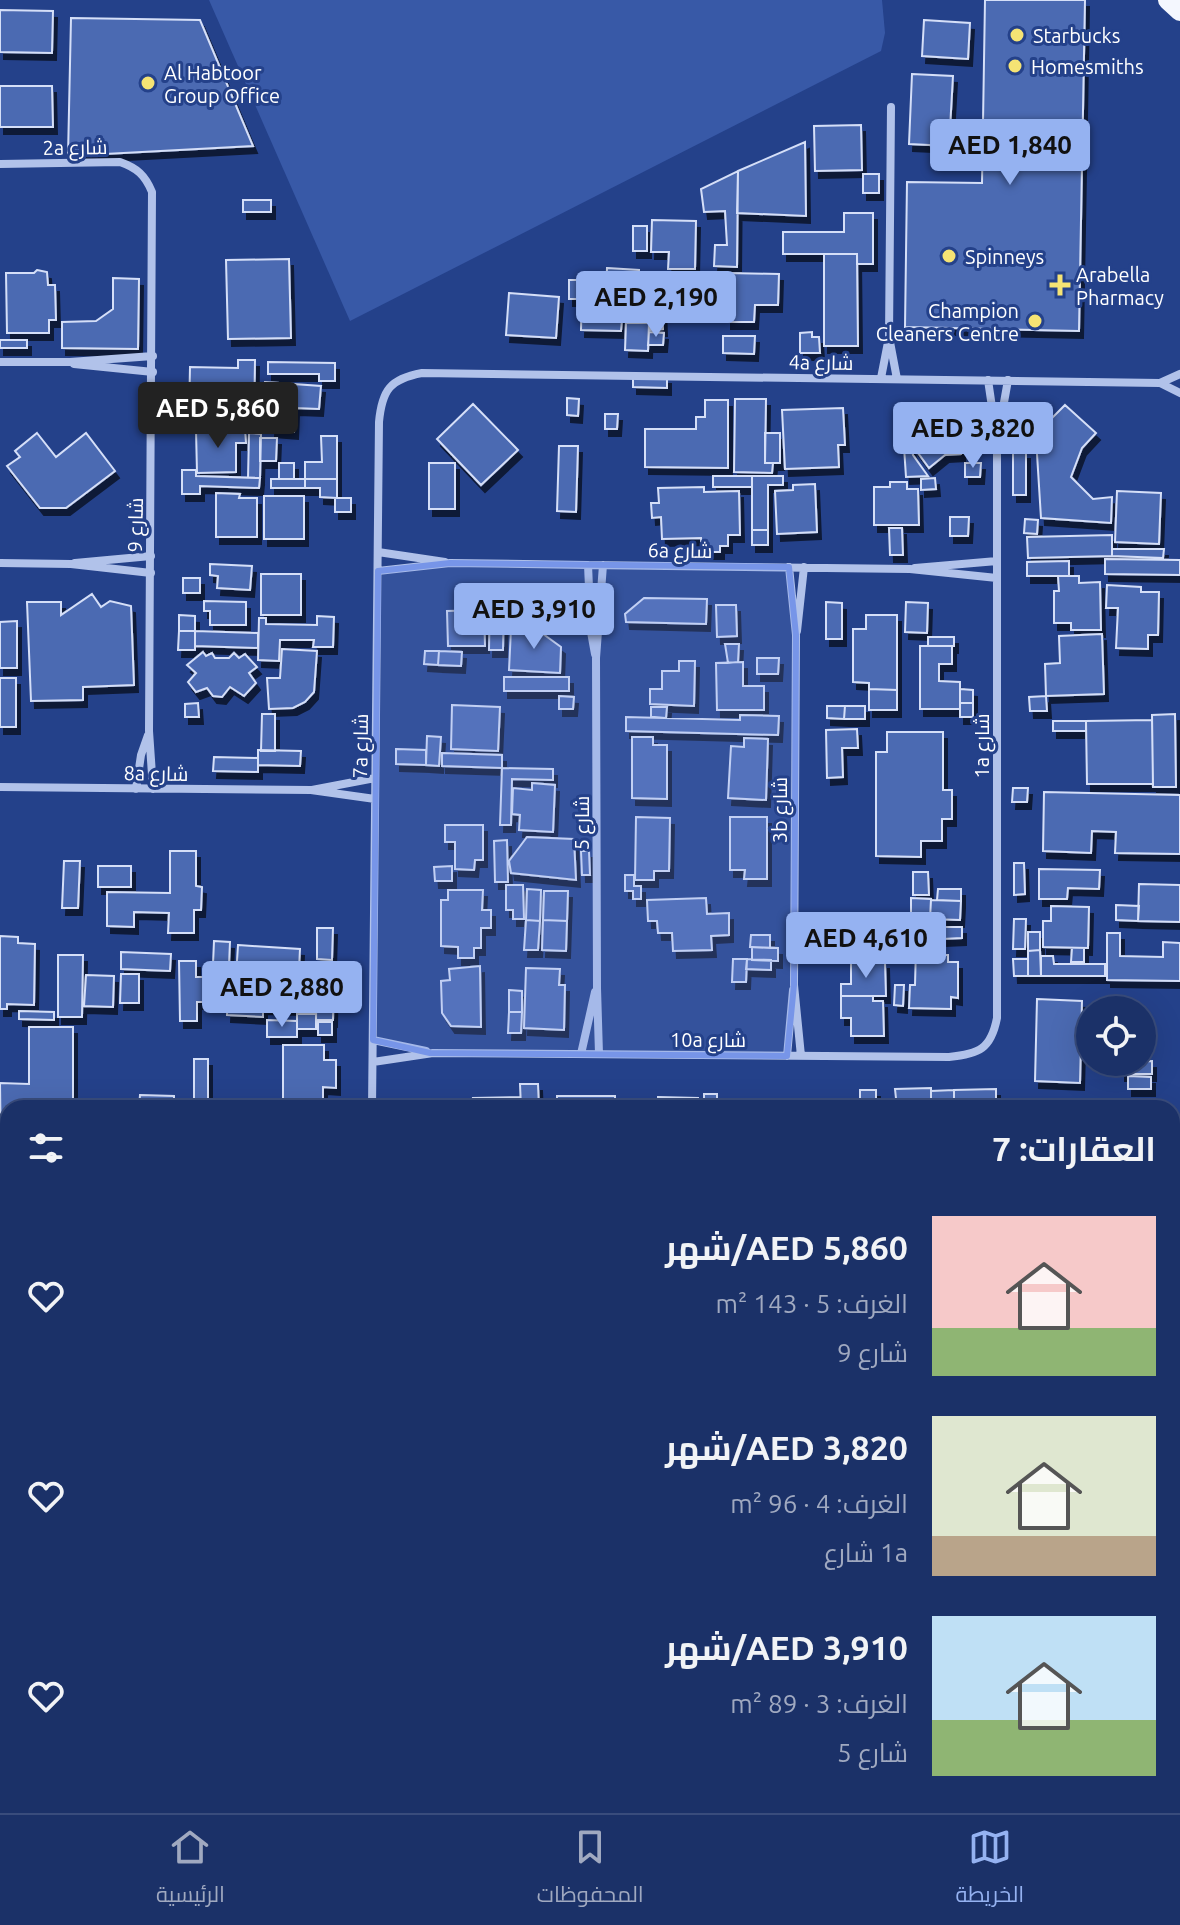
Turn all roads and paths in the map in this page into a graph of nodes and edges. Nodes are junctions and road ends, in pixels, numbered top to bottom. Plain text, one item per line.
1 (1168, 0) edge
2 (1180, 11) edge
3 (891, 107) dead end
4 (0, 164) edge
5 (146, 177) joint
6 (889, 337) junction
7 (153, 356) junction
8 (0, 362) edge
9 (70, 362) junction
10 (153, 372) junction
11 (1180, 374) edge
12 (881, 378) junction
13 (897, 379) junction
14 (988, 380) junction
15 (1008, 380) junction
16 (1160, 383) junction
17 (389, 387) joint
18 (1180, 393) edge
19 (997, 441) junction
20 (378, 552) junction
21 (151, 556) junction
22 (997, 561) junction
23 (0, 563) edge
24 (450, 563) junction
25 (71, 564) junction
26 (588, 565) junction
27 (603, 565) junction
28 (789, 567) junction
29 (804, 567) junction
30 (910, 569) junction
31 (378, 571) junction
32 (151, 573) junction
33 (997, 578) junction
34 (796, 635) junction
35 (596, 658) junction
36 (149, 731) junction
37 (375, 778) junction
38 (0, 787) edge
39 (136, 789) junction
40 (153, 789) junction
41 (311, 790) junction
42 (375, 799) junction
43 (794, 985) junction
44 (597, 988) junction
45 (373, 1040) junction
46 (984, 1048) joint
47 (430, 1053) junction
48 (581, 1054) junction
49 (599, 1054) junction
50 (787, 1056) junction
51 (801, 1056) junction
52 (373, 1062) junction
53 (372, 1100) edge

1 - 2 main road
3 - 6 street
4 - 5 street, 2a شارع
5 - 7 street, شارع 9
6 - 12 street
6 - 13 street
7 - 9 street
7 - 10 street, شارع 9
8 - 9 street
9 - 10 street
10 - 21 street, شارع 9
11 - 16 street, 4a شارع
12 - 13 street, 4a شارع
12 - 17 street, 4a شارع
13 - 14 street, 4a شارع
14 - 15 street, 4a شارع
14 - 19 street, 1a شارع
15 - 16 street, 4a شارع
15 - 19 street, 1a شارع
16 - 18 street, 4a شارع
17 - 20 street, 7a شارع
19 - 22 street, 1a شارع
20 - 24 street, 6a شارع
20 - 31 street, 7a شارع
21 - 25 street
21 - 32 street, شارع 9
22 - 30 street, 6a شارع
22 - 33 street, 1a شارع
23 - 25 street
24 - 26 street, 6a شارع
24 - 31 street, 6a شارع
25 - 32 street
26 - 27 street, 6a شارع
26 - 35 street, شارع 5
27 - 28 street, 6a شارع
27 - 35 street, شارع 5
28 - 29 street, 6a شارع
28 - 34 street, 3b شارع
29 - 30 street, 6a شارع
29 - 34 street, 3b شارع
30 - 33 street, 6a شارع
31 - 37 street, 7a شارع
32 - 36 street, شارع 9
33 - 46 street, 1a شارع
34 - 43 street, 3b شارع
35 - 44 street, شارع 5
36 - 39 street, شارع 9
36 - 40 street, شارع 9
37 - 41 street, 8a شارع
37 - 42 street, 7a شارع
38 - 39 street, 8a شارع
39 - 40 street, 8a شارع
40 - 41 street, 8a شارع
41 - 42 street, 8a شارع
42 - 45 street, 7a شارع
43 - 50 street, 3b شارع
43 - 51 street, 3b شارع
44 - 48 street, شارع 5
44 - 49 street, شارع 5
45 - 47 street, 10a شارع
45 - 52 street, 7a شارع
46 - 51 street, 10a شارع
47 - 48 street, 10a شارع
47 - 52 street, 10a شارع
48 - 49 street, 10a شارع
49 - 50 street, 10a شارع
50 - 51 street, 10a شارع
52 - 53 street, 7a شارع

